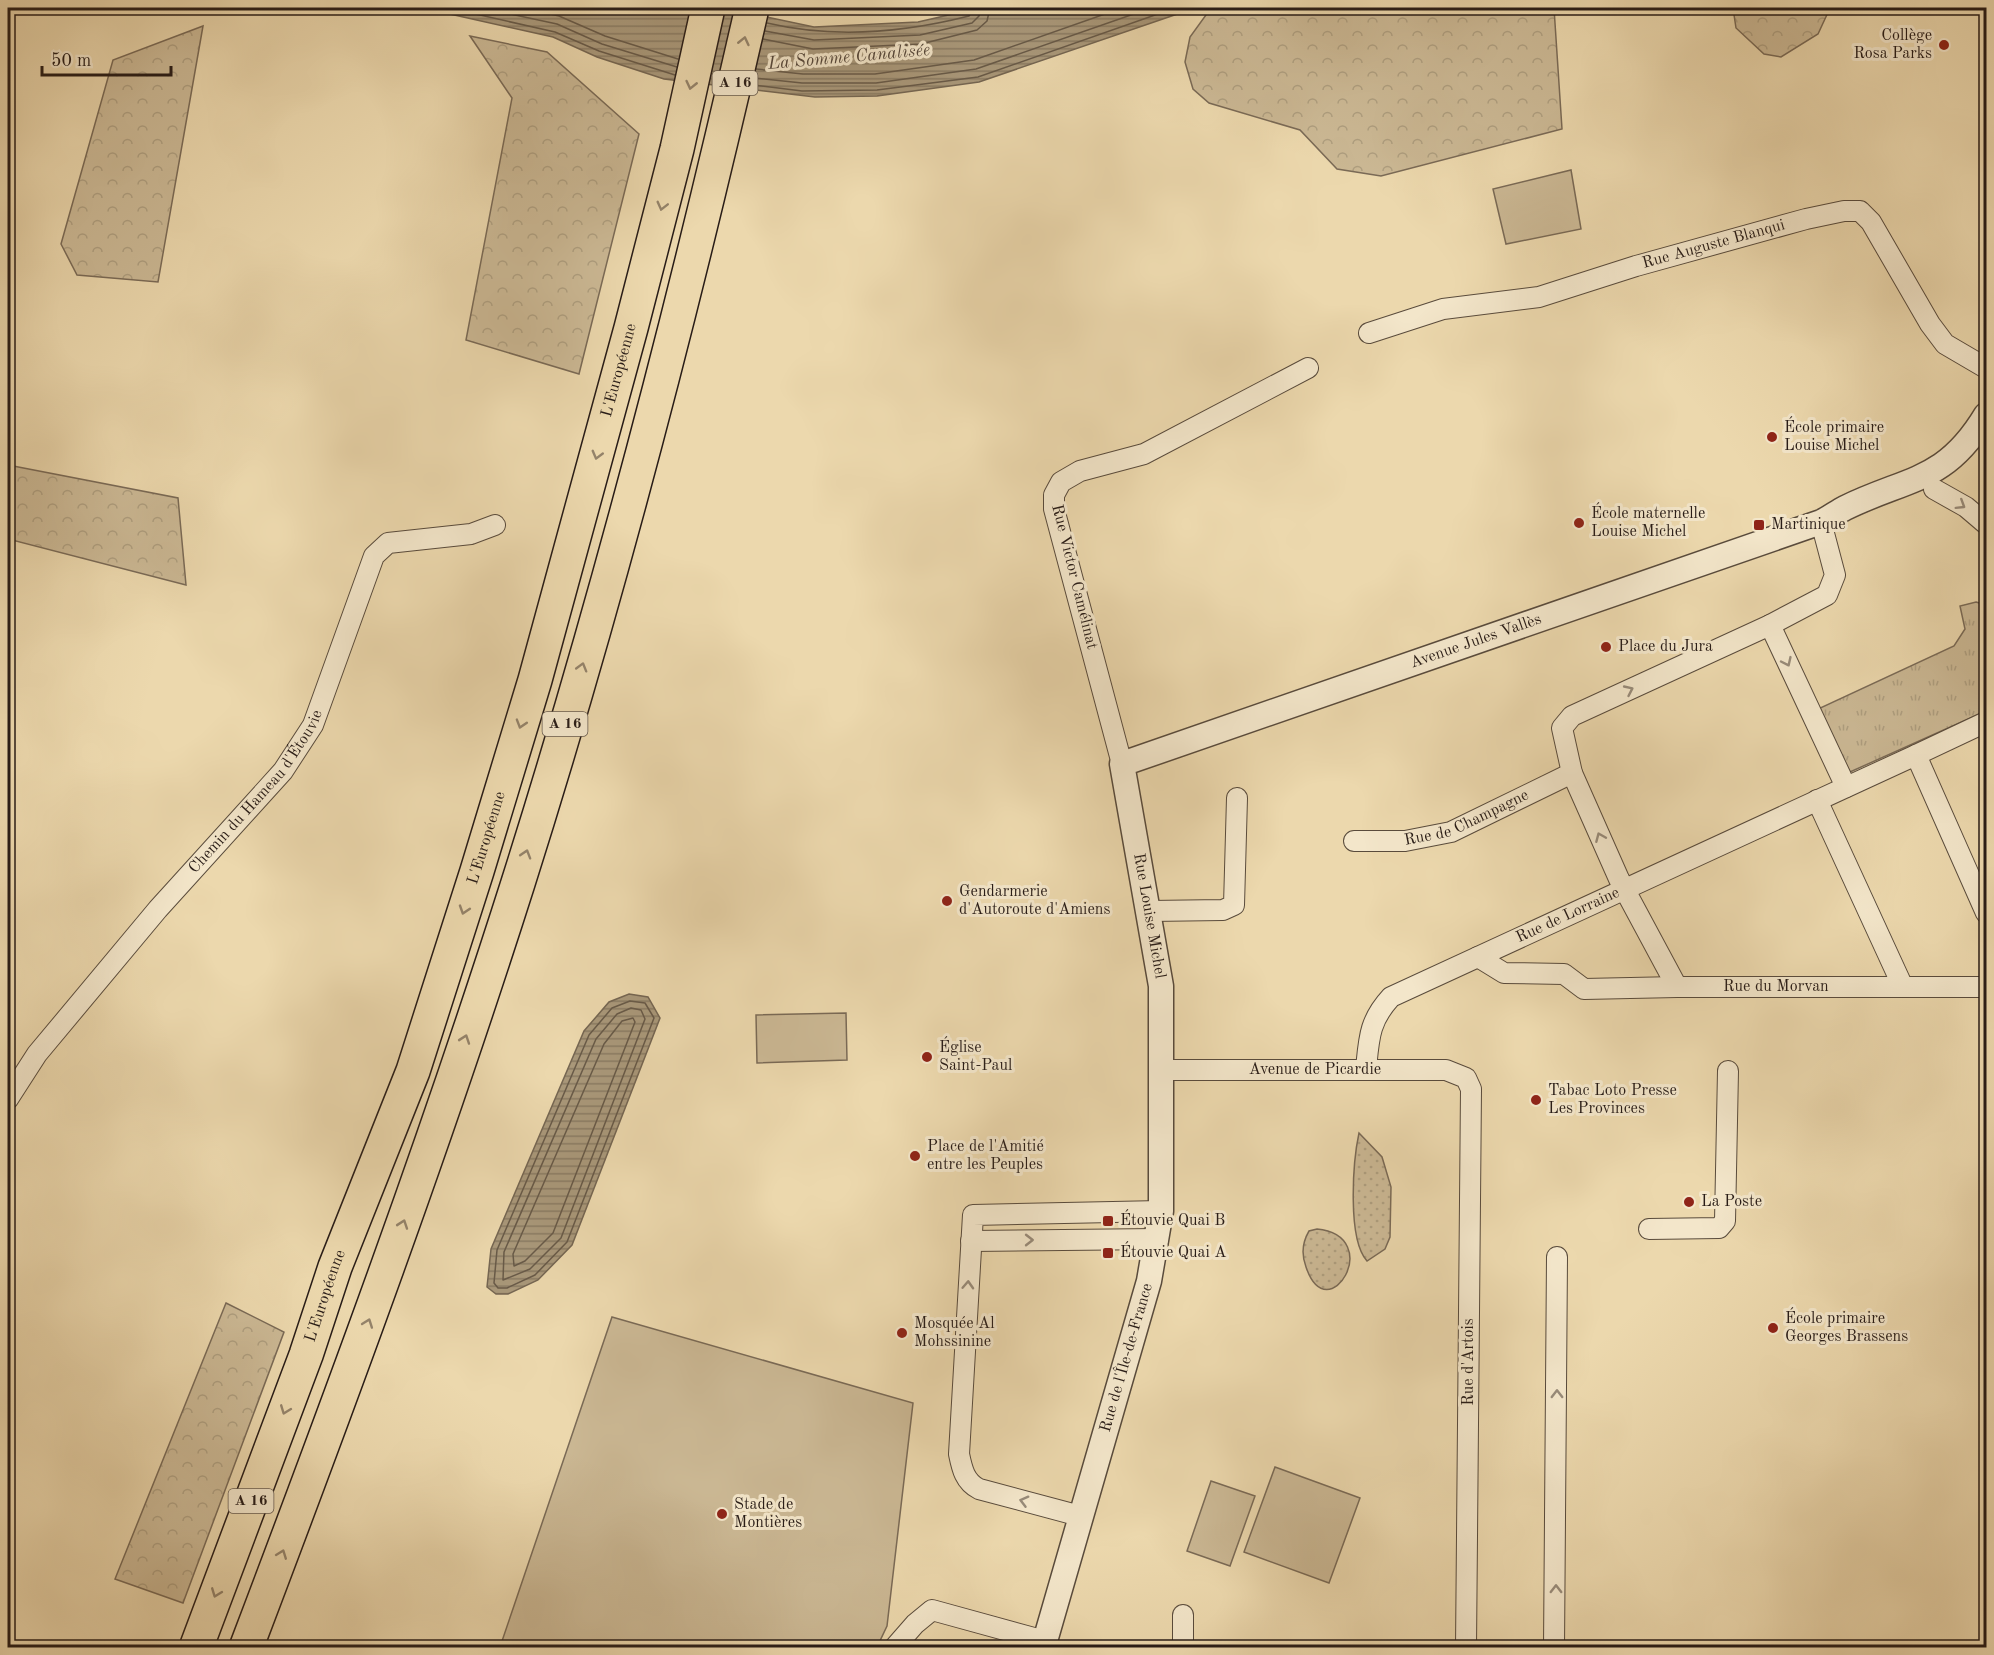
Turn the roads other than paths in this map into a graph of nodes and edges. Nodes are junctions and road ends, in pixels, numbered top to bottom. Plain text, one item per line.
1 (708, 8) edge
2 (752, 8) edge
3 (1369, 333) dead end
4 (1308, 368) dead end
5 (1986, 368) edge
6 (1984, 432) edge
7 (1953, 467) junction
8 (1934, 489) junction
9 (1826, 520) junction
10 (1986, 524) edge
11 (495, 525) dead end
12 (1770, 625) junction
13 (1986, 722) edge
14 (1916, 755) junction
15 (1122, 764) junction
16 (1572, 773) junction
17 (1846, 787) junction
18 (1237, 798) dead end
19 (1817, 800) junction
20 (1354, 841) dead end
21 (1625, 890) junction
22 (1150, 911) junction
23 (1986, 913) edge
24 (1478, 957) junction
25 (1677, 987) junction
26 (1903, 987) junction
27 (1986, 987) edge
28 (1162, 1070) junction
29 (1366, 1070) junction
30 (1728, 1071) dead end
31 (1466, 1078) joint
32 (8, 1099) edge
33 (1161, 1211) junction
34 (1649, 1229) dead end
35 (1158, 1239) junction
36 (971, 1241) junction
37 (1557, 1257) dead end
38 (1080, 1516) junction
39 (1183, 1615) dead end
40 (1044, 1644) edge
41 (196, 1647) edge
42 (246, 1647) edge
43 (894, 1647) edge
44 (1183, 1647) edge
45 (1467, 1647) edge
46 (1554, 1647) edge

1 -> 41 highway, L'Européenne / A 16
42 -> 2 highway, A 16
3 - 5 street, Rue Auguste Blanqui
4 - 15 street, Rue Victor Camélinat
6 - 7 street
7 - 8 street, Avenue Jules Vallès
7 - 9 street, Avenue Jules Vallès
8 - 9 street, Avenue Jules Vallès
8 -> 10 street
9 - 12 street
9 - 15 street, Avenue Jules Vallès
11 - 32 street, Chemin du Hameau d'Étouvie
16 -> 12 street
12 -> 17 street
13 - 14 street, Rue de Lorraine
14 - 17 street, Rue de Lorraine
14 - 23 street
15 - 22 street, Rue Louise Michel
16 - 20 street, Rue de Champagne
21 -> 16 street
17 - 19 street, Rue de Lorraine
18 - 22 street
19 - 21 street, Rue de Lorraine
19 - 26 street
21 - 24 street, Rue de Lorraine
21 - 25 street
22 - 28 street, Rue Louise Michel
24 - 25 street, Rue du Morvan
24 - 29 street, Rue de Lorraine
25 - 26 street, Rue du Morvan
26 - 27 street, Rue du Morvan
28 - 29 street, Avenue de Picardie
28 - 33 street, Rue de l'Île-de-France
29 - 31 street, Avenue de Picardie
30 - 34 street
31 - 45 street, Rue d'Artois
33 - 35 street, Rue de l'Île-de-France
33 - 36 street
36 -> 35 street
35 - 38 street, Rue de l'Île-de-France
38 -> 36 street
46 -> 37 street
38 - 40 street, Rue de l'Île-de-France
39 - 44 street
40 - 43 street, Rue de l'Île-de-France

